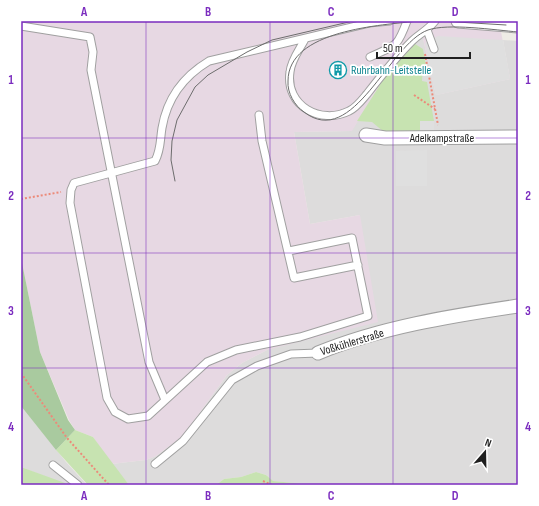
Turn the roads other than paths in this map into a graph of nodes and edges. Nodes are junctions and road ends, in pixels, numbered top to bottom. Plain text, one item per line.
1 (390, 21) edge
2 (407, 21) edge
3 (435, 21) edge
4 (458, 21) edge
5 (21, 26) edge
6 (518, 26) edge
7 (424, 32) junction
8 (306, 39) junction
9 (434, 49) dead end
10 (370, 57) dead end
11 (258, 115) dead end
12 (366, 135) dead end
13 (518, 137) edge
14 (111, 172) junction
15 (289, 251) junction
16 (358, 264) junction
17 (518, 306) edge
18 (318, 353) joint
19 (165, 400) junction
20 (155, 464) dead end
21 (53, 465) dead end
22 (78, 485) edge

1 - 8 lane
2 - 10 lane
3 - 7 lane
4 - 6 street
5 - 14 lane
7 - 8 lane
7 - 9 lane
8 - 14 lane
11 - 15 lane
12 - 13 street, Adelkampstraße
14 - 19 lane
14 - 19 lane
15 - 16 lane
15 - 16 lane
16 - 19 lane
17 - 18 street, Voßkühlerstraße
18 - 20 lane, Voßkühlerstraße
21 - 22 lane

